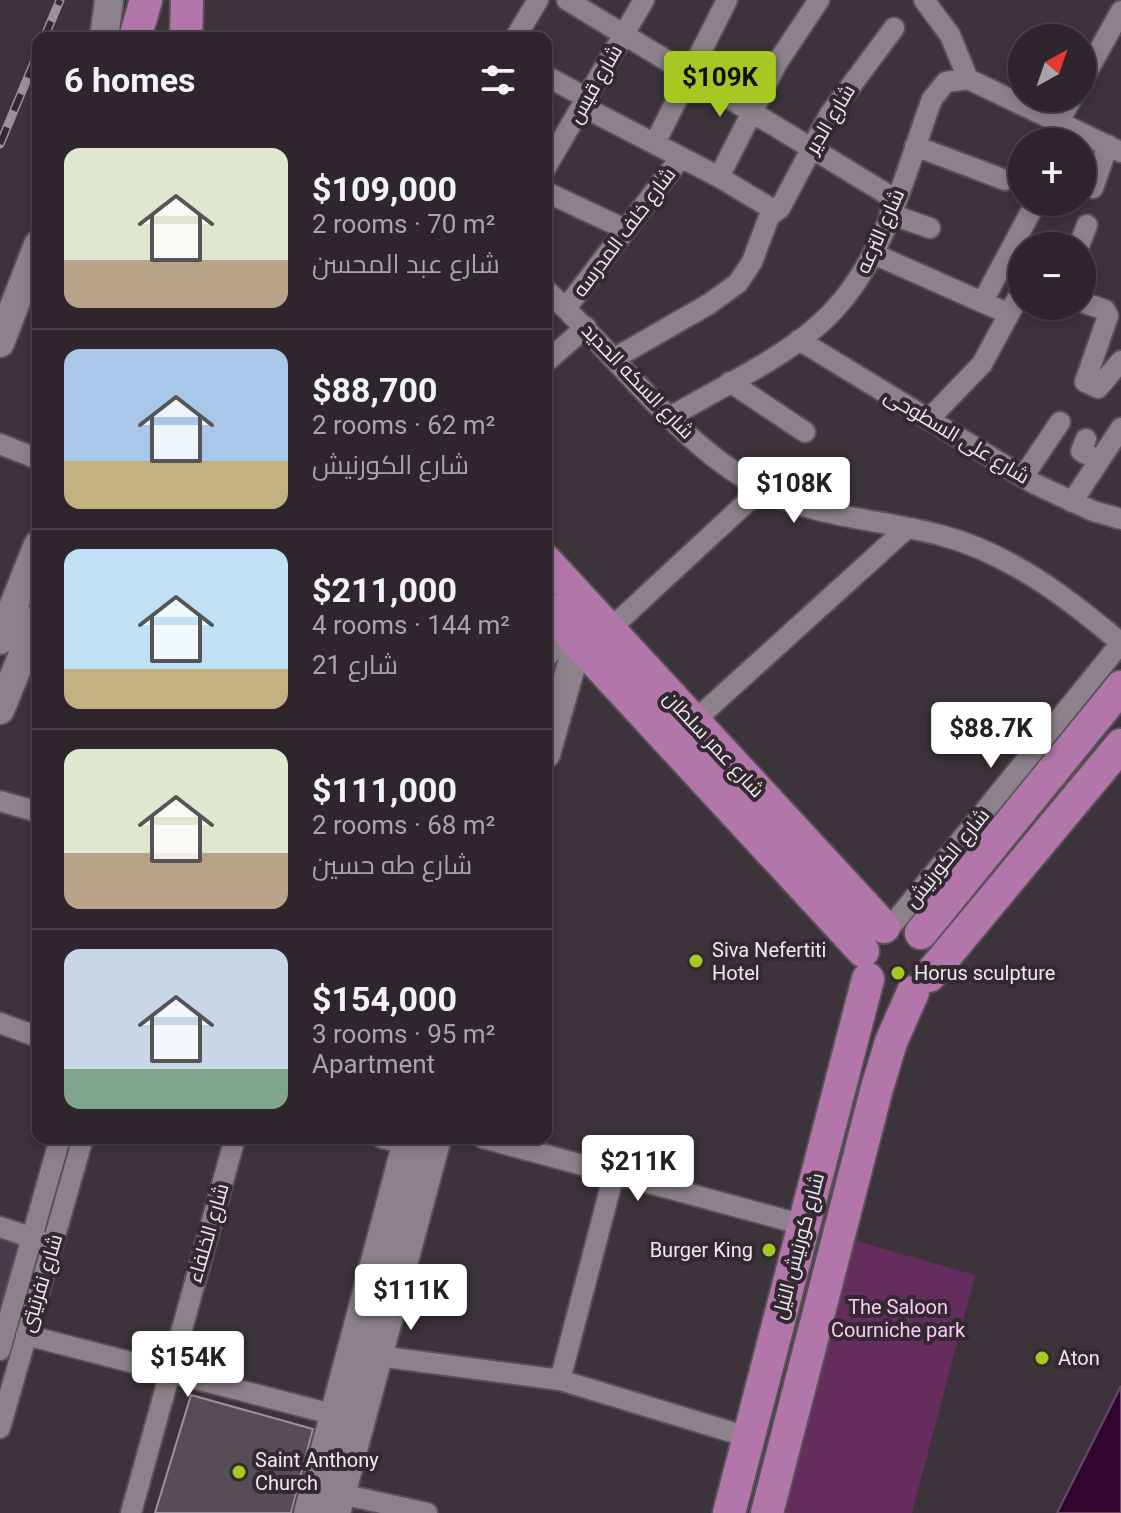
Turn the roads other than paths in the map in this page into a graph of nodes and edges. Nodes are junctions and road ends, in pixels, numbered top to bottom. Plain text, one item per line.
1 (109, 0) edge
2 (146, 0) edge
3 (187, 0) edge
4 (538, 0) edge
5 (567, 0) edge
6 (644, 0) edge
7 (727, 0) edge
8 (819, 0) edge
9 (924, 0) edge
10 (1118, 21) edge
11 (894, 28) dead end
12 (105, 32) edge
13 (137, 32) edge
14 (186, 32) edge
15 (519, 32) edge
16 (624, 34) junction
17 (1096, 58) edge
18 (690, 75) junction
19 (968, 79) junction
20 (552, 80) edge
21 (584, 102) junction
22 (751, 112) junction
23 (1064, 112) edge
24 (1059, 121) junction
25 (655, 143) junction
26 (915, 146) junction
27 (811, 148) junction
28 (1115, 148) edge
29 (552, 154) edge
30 (681, 157) junction
31 (719, 177) junction
32 (1005, 180) dead end
33 (1096, 183) edge
34 (552, 195) edge
35 (893, 207) junction
36 (772, 214) junction
37 (1029, 216) edge
38 (1087, 225) dead end
39 (930, 228) dead end
40 (625, 229) junction
41 (1084, 232) edge
42 (874, 254) junction
43 (32, 260) edge
44 (552, 295) edge
45 (983, 301) junction
46 (1096, 307) edge
47 (566, 308) junction
48 (1008, 314) edge
49 (1008, 316) edge
50 (586, 327) junction
51 (799, 340) junction
52 (0, 343) edge
53 (552, 357) edge
54 (615, 358) junction
55 (1121, 361) edge
56 (730, 382) junction
57 (670, 417) junction
58 (929, 419) junction
59 (1060, 422) dead end
60 (1120, 431) edge
61 (805, 432) dead end
62 (1086, 439) dead end
63 (0, 444) edge
64 (32, 457) edge
65 (1099, 461) junction
66 (1023, 477) junction
67 (761, 489) junction
68 (1072, 502) junction
69 (1121, 519) edge
70 (907, 528) junction
71 (32, 560) edge
72 (552, 568) edge
73 (552, 616) edge
74 (609, 630) junction
75 (32, 633) edge
76 (0, 640) edge
77 (1121, 643) edge
78 (564, 658) edge
79 (1121, 687) edge
80 (0, 710) edge
81 (552, 722) edge
82 (693, 722) junction
83 (1121, 745) edge
84 (0, 801) edge
85 (32, 810) edge
86 (900, 928) junction
87 (865, 965) junction
88 (921, 984) junction
89 (0, 1023) edge
90 (32, 1035) edge
91 (58, 1144) edge
92 (81, 1144) edge
93 (233, 1144) edge
94 (397, 1144) edge
95 (435, 1144) edge
96 (505, 1144) edge
97 (614, 1174) junction
98 (804, 1225) junction
99 (0, 1227) edge
100 (32, 1238) junction
101 (53, 1245) junction
102 (26, 1335) junction
103 (0, 1350) edge
104 (378, 1356) junction
105 (170, 1372) junction
106 (560, 1380) junction
107 (347, 1418) junction
108 (1, 1421) edge
109 (748, 1437) junction
110 (339, 1504) edge
111 (131, 1513) edge
112 (308, 1513) edge
113 (427, 1513) edge
114 (729, 1513) edge
115 (767, 1513) edge

1 - 12 main road
2 - 13 main road
3 - 14 main road
4 - 15 street
5 - 16 street
6 - 16 street, شارع قيس
7 - 18 street
8 - 22 street
9 - 19 street
10 - 17 street
11 - 27 street, شارع الدير
16 - 18 street
16 - 21 street, شارع قيس
18 - 22 street
18 - 25 street
19 - 24 street
19 - 26 street, شارع الترعه
20 - 21 street
21 - 25 street
21 - 29 street, شارع قيس
22 - 27 street
22 - 31 street
23 - 24 street
24 - 28 street
25 - 30 street
26 - 32 street
26 - 35 street, شارع الترعه
27 - 35 street
27 - 36 street, شارع الدير
28 - 33 street
30 - 31 street
30 - 40 street, شارع خلف المدرسه
31 - 36 street
34 - 40 street
35 - 39 street
35 - 42 street, شارع الترعه
36 - 54 street, شارع الدير
37 - 45 street
38 - 41 street
40 - 47 street, شارع خلف المدرسه
42 - 45 street
42 - 51 street, شارع الترعه
43 - 52 main road
44 - 47 street, شارع السكه الحديد
45 - 48 street
46 - 55 street
47 - 50 street, شارع السكه الحديد
49 - 58 street
50 - 53 street
50 - 54 street, شارع السكه الحديد
51 - 56 street, شارع الترعه
51 - 58 street, شارع على السطوحى
54 - 57 street, شارع السكه الحديد
56 - 57 street, شارع الترعه
56 - 61 street
57 - 67 street, شارع السكه الحديد
58 - 66 street, شارع على السطوحى
59 - 66 street
60 - 65 street
62 - 65 street
63 - 64 street
65 - 68 street
66 - 68 street, شارع على السطوحى
67 - 70 street, شارع السكه الحديد
67 - 74 street
68 - 69 street, شارع على السطوحى
70 - 77 street, شارع السكه الحديد
70 - 82 street
71 - 76 main road
72 - 74 main road, شارع عمر سلطان
73 - 78 main road, شارع عمر سلطان
74 - 82 main road, شارع عمر سلطان
75 - 80 main road
77 - 86 street, شارع الكورنيش
78 - 81 main road
78 - 87 main road, شارع عمر سلطان
79 - 86 main road
82 - 86 main road, شارع عمر سلطان
83 - 88 main road, شارع كورنيش النيل
84 - 85 street
86 - 87 main road
86 - 88 main road
87 - 88 main road
87 - 98 main road, شارع كورنيش النيل
88 - 115 main road, شارع كورنيش النيل
89 - 90 street
91 - 100 street, شارع نفرتيتى
92 - 101 street, شارع نفرتيتى
93 - 105 street, شارع الخلفاء
94 - 107 main road
95 - 104 main road
96 - 97 street
97 - 98 street
97 - 106 street
98 - 109 main road, شارع كورنيش النيل
99 - 100 street
100 - 101 street
100 - 103 street, شارع نفرتيتى
101 - 102 street, شارع نفرتيتى
102 - 105 street
102 - 108 street, شارع نفرتيتى
104 - 106 street
104 - 107 main road
105 - 107 street
105 - 111 street, شارع الخلفاء
106 - 109 street
107 - 110 main road
107 - 112 main road
109 - 114 main road, شارع كورنيش النيل
110 - 113 street

